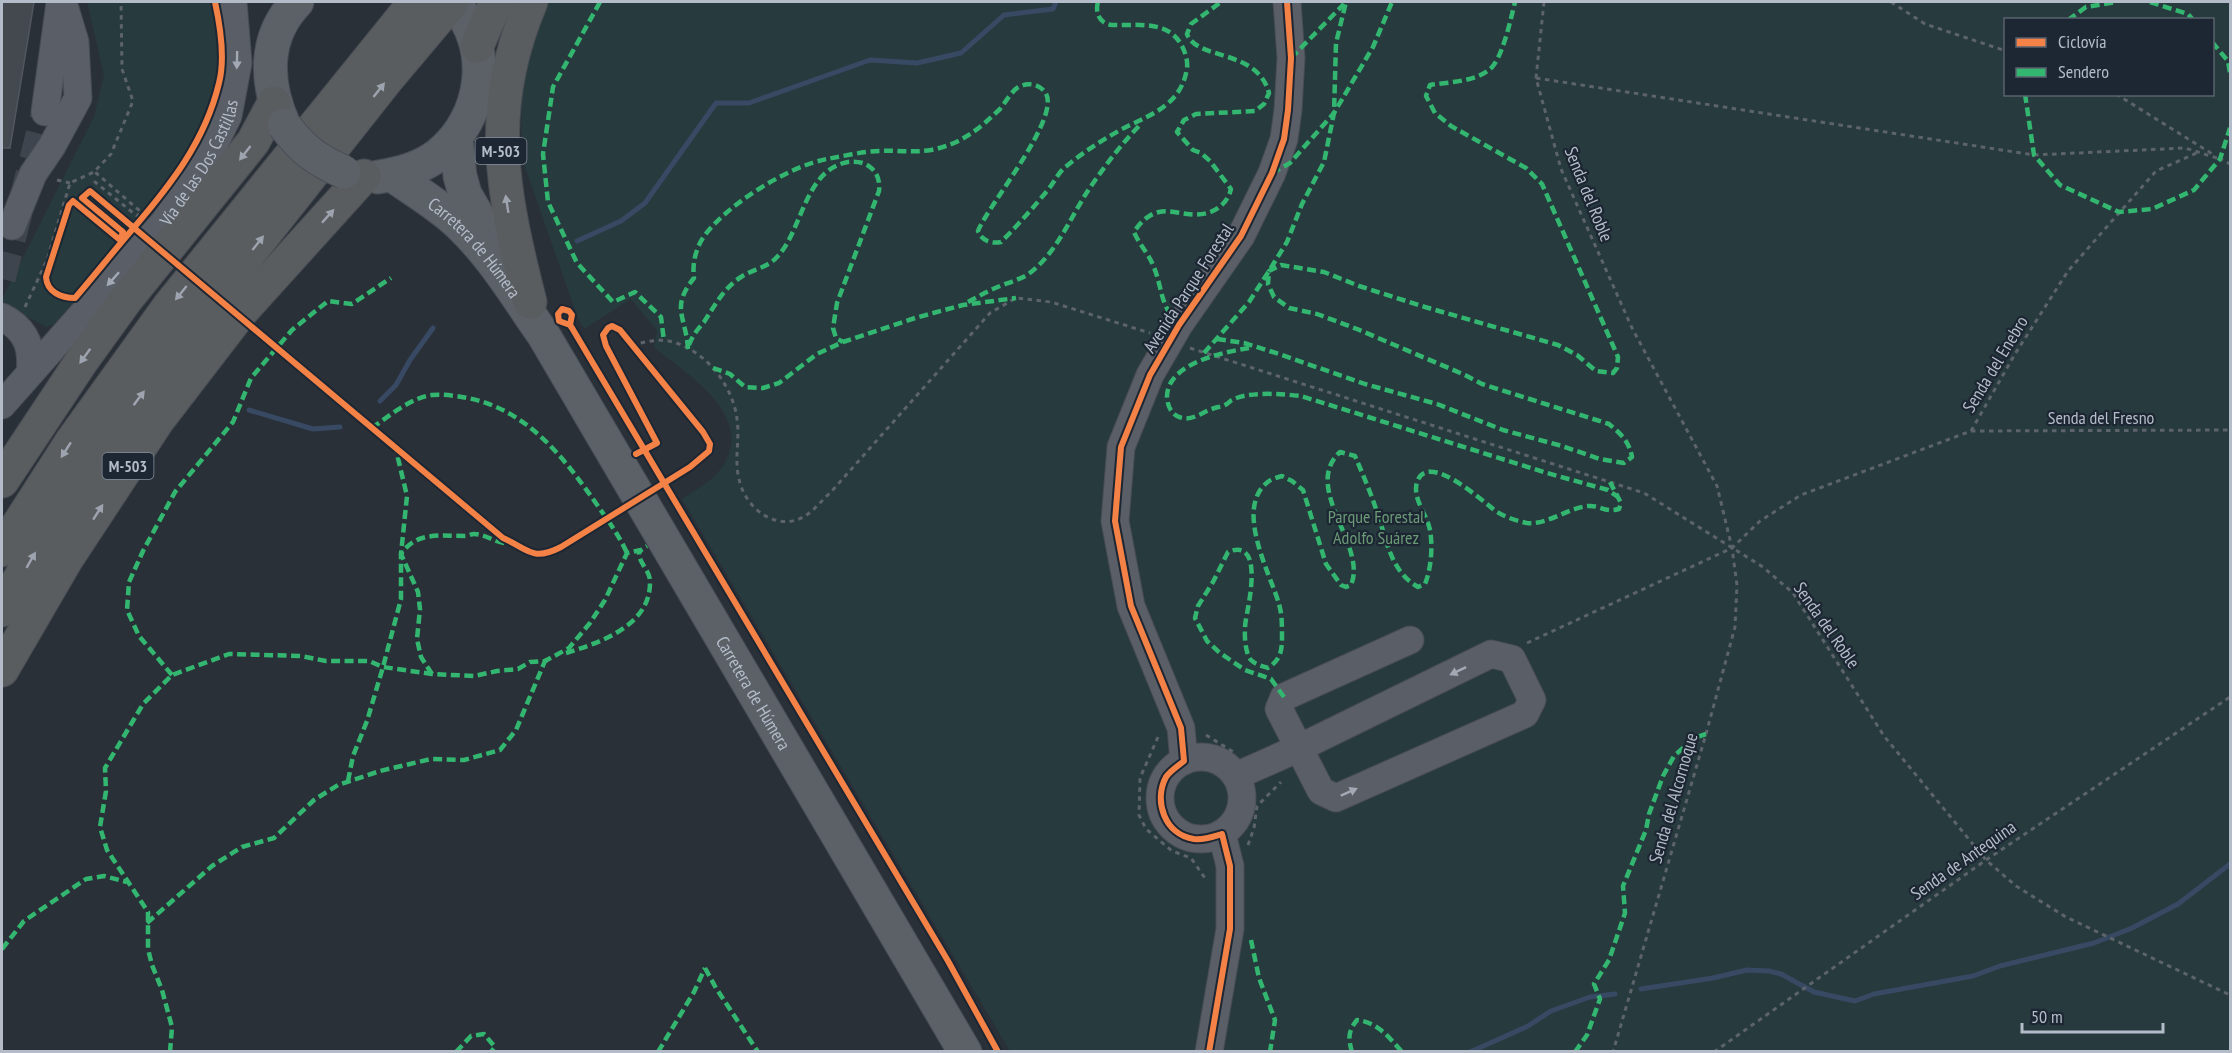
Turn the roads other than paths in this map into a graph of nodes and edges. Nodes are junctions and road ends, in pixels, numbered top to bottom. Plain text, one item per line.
1 (61, 2) edge
2 (233, 2) edge
3 (297, 2) edge
4 (415, 2) edge
5 (496, 2) edge
6 (531, 2) edge
7 (1287, 2) edge
8 (273, 15) edge
9 (462, 17) edge
10 (45, 112) tunnel mouth
11 (279, 114) junction
12 (456, 138) junction
13 (366, 175) junction
14 (12, 226) dead end
15 (530, 302) junction
16 (12, 315) edge
17 (543, 334) junction
18 (30, 373) junction
19 (2, 405) edge
20 (2, 481) edge
21 (2, 550) edge
22 (2, 610) edge
23 (1410, 640) dead end
24 (2, 670) edge
25 (1299, 748) junction
26 (1184, 761) junction
27 (1236, 776) junction
28 (1222, 834) junction
29 (965, 1052) edge
30 (1209, 1052) edge

1 - 10 street
1 - 14 street
2 -> 18 street, Vía de las Dos Castillas
3 - 8 main road
4 -> 21 highway
5 - 9 highway, M-503
15 -> 6 highway, M-503
7 - 26 street, Avenida Parque Forestal
8 - 11 main road
9 - 12 main road
22 -> 9 highway, M-503
11 - 13 main road, Carretera de Húmera, bridge
11 -> 20 highway
12 - 13 main road
12 - 15 main road, Carretera de Húmera
13 - 17 main road, Carretera de Húmera
24 -> 13 highway, M-503
15 - 17 main road, Carretera de Húmera
16 - 18 street
17 - 29 main road, Carretera de Húmera
18 - 19 street, Vía de las Dos Castillas
23 - 25 street
25 -> 25 street
25 - 27 street
26 - 27 street
26 - 28 street
27 - 28 street
28 - 30 street

